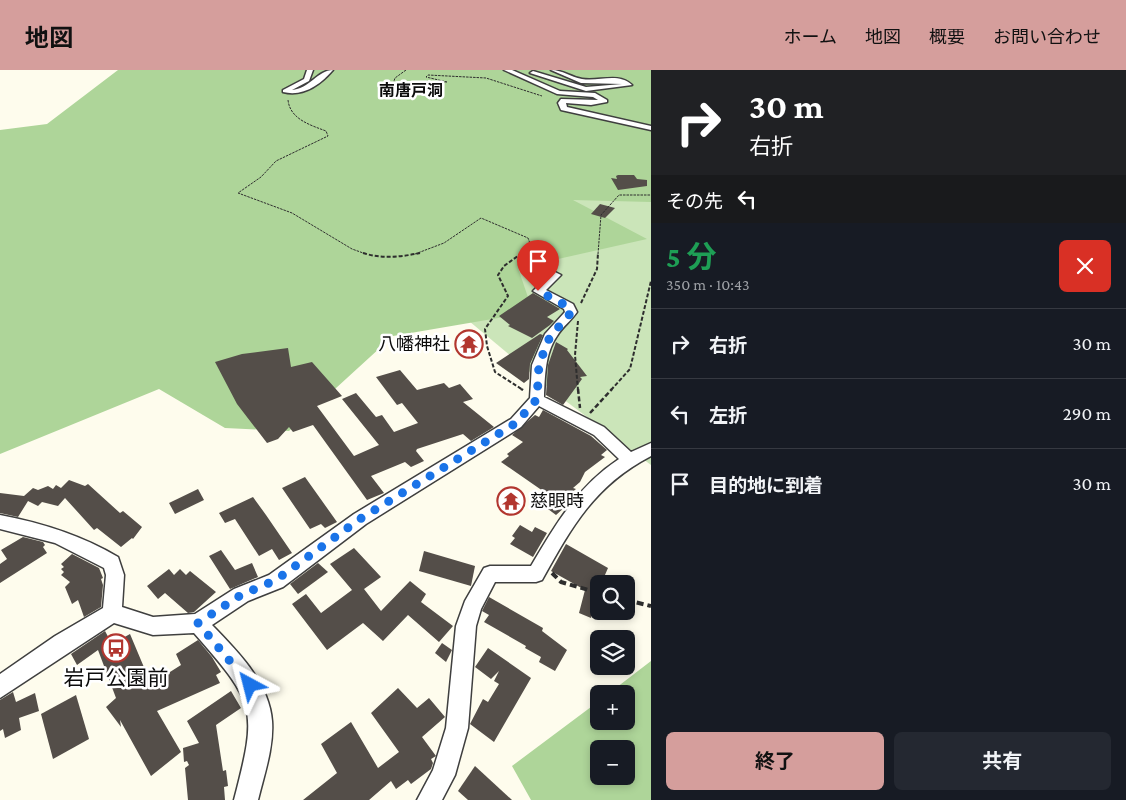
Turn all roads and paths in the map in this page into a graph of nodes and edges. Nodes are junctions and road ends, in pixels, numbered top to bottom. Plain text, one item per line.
1 (310, 70) edge
2 (330, 70) edge
3 (406, 70) edge
4 (507, 70) edge
5 (522, 70) edge
6 (554, 70) edge
7 (287, 92) junction
8 (563, 100) junction
9 (651, 128) edge
10 (651, 195) edge
11 (555, 275) dead end
12 (651, 281) edge
13 (580, 305) dead end
14 (579, 315) dead end
15 (537, 399) junction
16 (582, 422) junction
17 (651, 448) edge
18 (627, 459) junction
19 (0, 522) edge
20 (542, 564) junction
21 (590, 590) edge
22 (635, 602) edge
23 (651, 606) edge
24 (112, 612) junction
25 (198, 623) junction
26 (0, 687) edge
27 (246, 800) edge
28 (429, 800) edge

1 - 7 street
2 - 7 street
3 - 8 path
4 - 8 street
5 - 6 street
7 - 15 path
8 - 9 street
10 - 13 path
11 - 15 street
12 - 16 path
14 - 16 path
15 - 16 street
15 - 25 street
16 - 18 street
17 - 18 street
18 - 20 street
19 - 24 street
20 - 21 path
20 - 28 street
22 - 23 path
24 - 25 street
24 - 26 street
25 - 27 street

